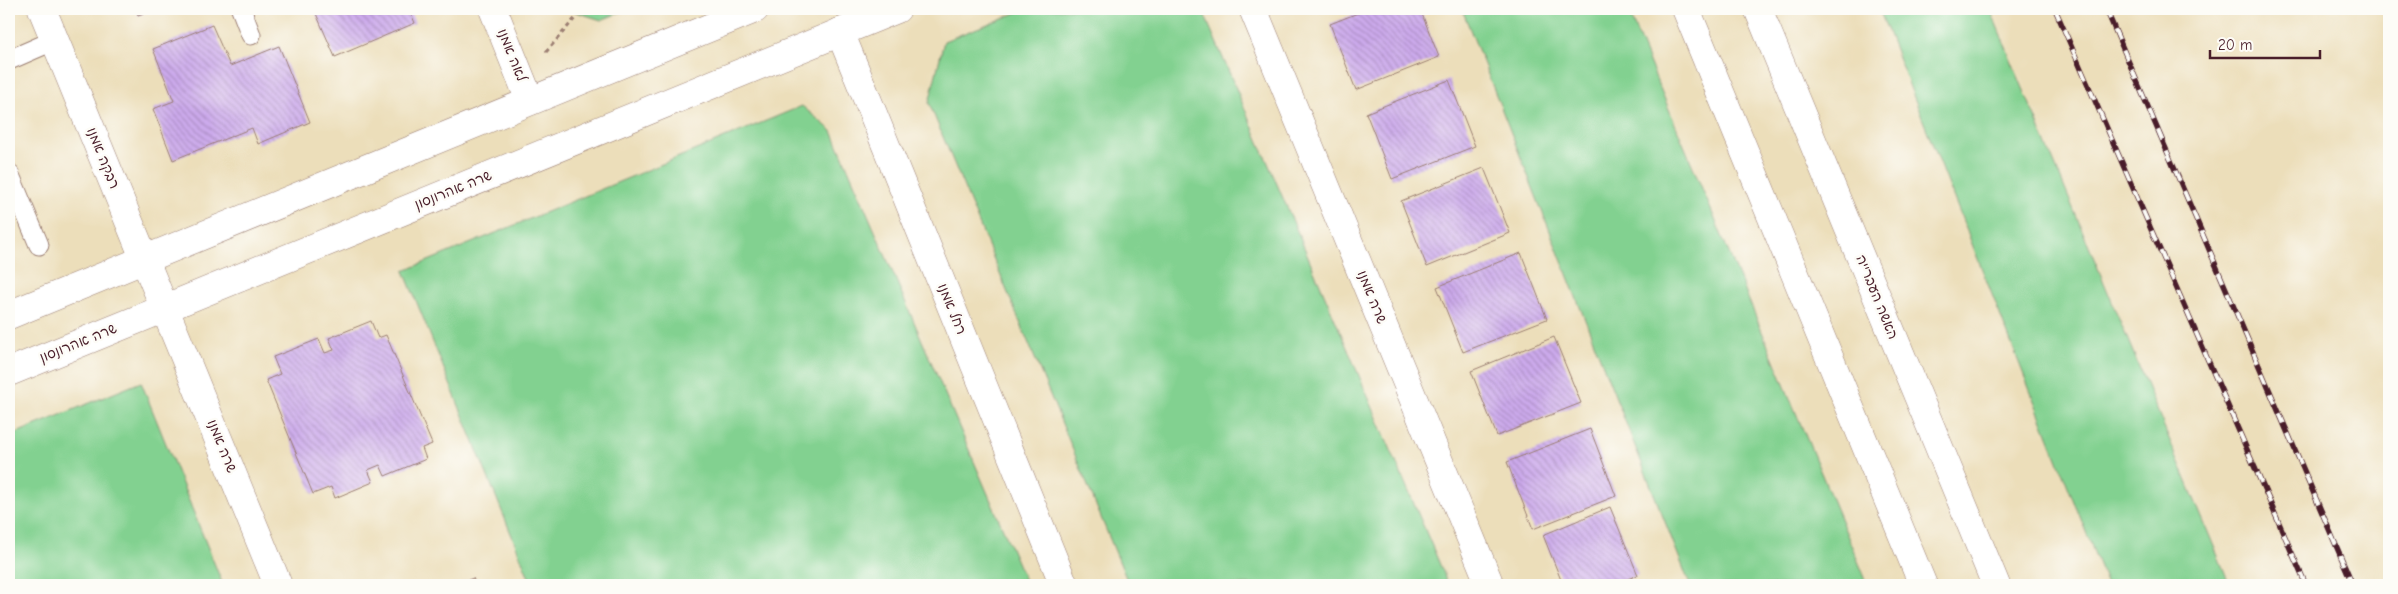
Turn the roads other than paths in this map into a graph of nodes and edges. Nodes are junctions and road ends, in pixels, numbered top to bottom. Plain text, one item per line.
1 (42, 9) edge
2 (241, 9) edge
3 (493, 9) edge
4 (755, 9) edge
5 (897, 9) edge
6 (1253, 9) edge
7 (1686, 9) edge
8 (1758, 9) edge
9 (840, 32) junction
10 (251, 35) dead end
11 (55, 40) junction
12 (9, 60) edge
13 (526, 91) junction
14 (9, 173) edge
15 (39, 245) dead end
16 (145, 260) junction
17 (165, 307) junction
18 (9, 315) edge
19 (9, 372) edge
20 (278, 585) edge
21 (1064, 585) edge
22 (1490, 585) edge
23 (1923, 585) edge
24 (1996, 585) edge

1 - 11 street, רבקה אמנו
2 - 10 lane
3 - 13 street, לאה אמנו
4 - 13 street
5 - 9 street, שרה אהרונסון
6 - 22 street, שרה אמנו
7 - 23 street
8 - 24 street, האשה העברייה
9 - 17 street, שרה אהרונסון
9 - 21 street, רחל אמנו
11 - 12 lane
11 - 16 street, רבקה אמנו
13 - 16 street
14 - 15 lane
16 - 17 street, רבקה אמנו
16 - 18 street
17 - 19 street, שרה אהרונסון
17 - 20 street, שרה אמנו

